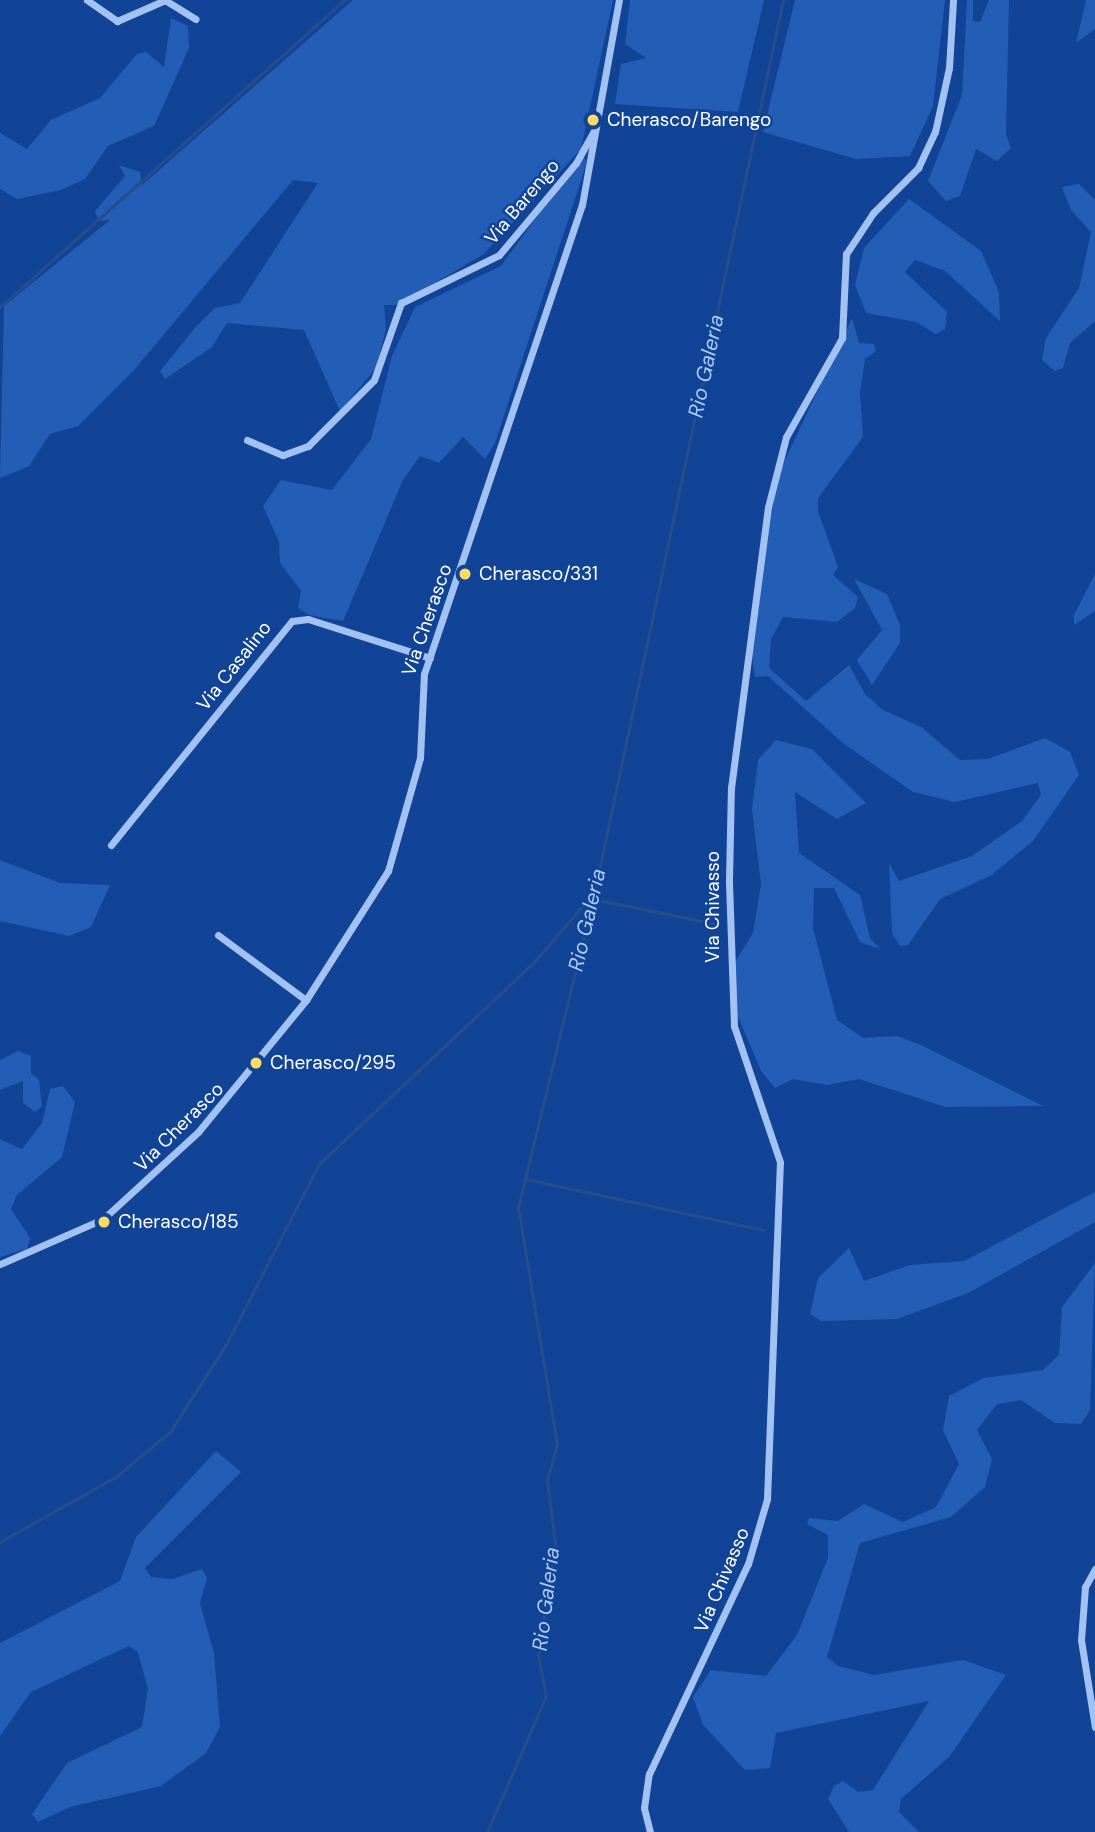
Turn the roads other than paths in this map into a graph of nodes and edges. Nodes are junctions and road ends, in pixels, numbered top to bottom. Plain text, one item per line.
1 (87, 0) edge
2 (619, 0) edge
3 (953, 0) edge
4 (195, 19) dead end
5 (600, 120) junction
6 (247, 440) dead end
7 (430, 658) junction
8 (111, 845) dead end
9 (218, 935) dead end
10 (306, 1000) junction
11 (0, 1264) edge
12 (1095, 1569) edge
13 (1095, 1727) edge
14 (650, 1832) edge

1 - 4 street
2 - 5 street, Via Cherasco
3 - 14 street, Via Chivasso
5 - 6 street, Via Barengo
5 - 7 street, Via Cherasco
7 - 8 street, Via Casalino
7 - 10 street, Via Cherasco
9 - 10 street
10 - 11 street, Via Cherasco
12 - 13 street

